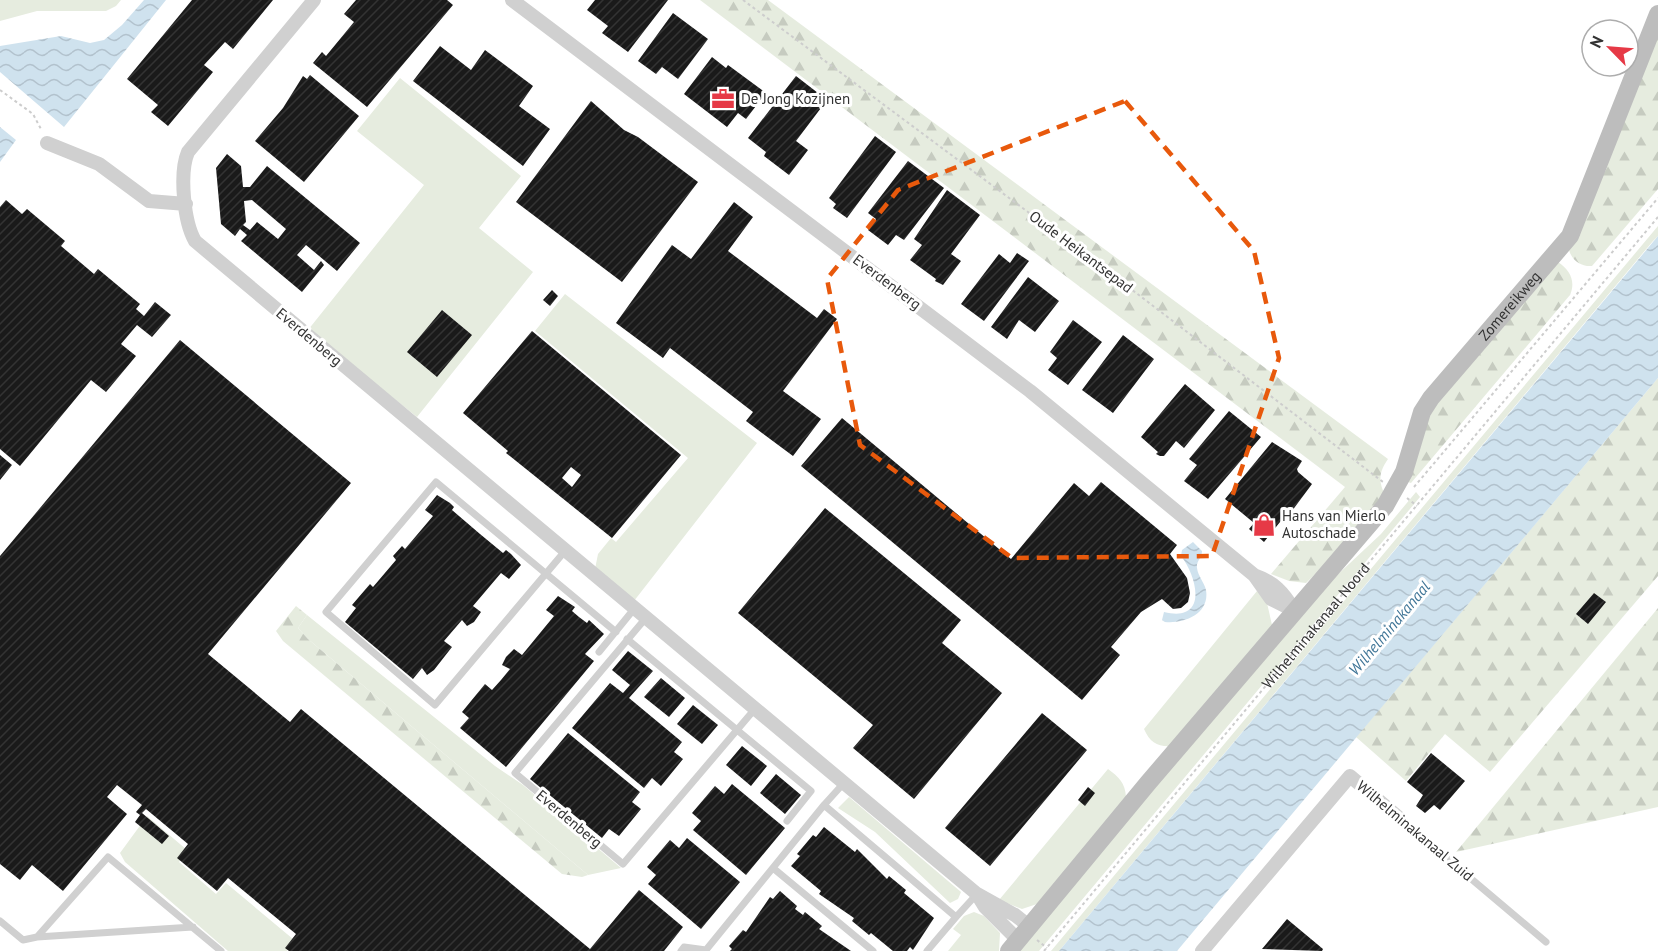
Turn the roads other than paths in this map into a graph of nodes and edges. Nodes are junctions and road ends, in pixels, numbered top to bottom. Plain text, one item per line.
1 (314, 0) edge
2 (512, 0) edge
3 (1658, 14) edge
4 (48, 143) road end
5 (186, 204) junction
6 (565, 551) junction
7 (545, 574) junction
8 (1325, 574) joint
9 (1294, 610) junction
10 (640, 614) junction
11 (616, 632) junction
12 (627, 639) junction
13 (599, 652) dead end
14 (754, 710) junction
15 (737, 730) junction
16 (843, 784) junction
17 (824, 806) junction
18 (1398, 817) joint
19 (787, 821) dead end
20 (773, 868) junction
21 (977, 894) junction
22 (956, 917) junction
23 (0, 921) edge
24 (193, 927) junction
25 (37, 937) junction
26 (1019, 939) edge
27 (1546, 942) dead end
28 (706, 950) edge
29 (221, 951) edge
30 (681, 951) edge
31 (873, 951) edge
32 (927, 951) edge
33 (1202, 951) edge

1 - 5 street, Everdenberg
2 - 9 street, Everdenberg
3 - 8 street, Zomereikweg
4 - 5 street
5 - 6 street, Everdenberg
6 - 7 lane
6 - 10 street, Everdenberg
7 - 7 lane
7 - 11 lane
8 - 9 street, Wilhelminakanaal Noord
9 - 26 street, Wilhelminakanaal Noord
10 - 11 lane
10 - 12 lane, Everdenberg
10 - 14 street, Everdenberg
11 - 13 lane
12 - 15 lane
12 - 15 lane, Everdenberg
14 - 15 lane, Everdenberg
14 - 16 street, Everdenberg
15 - 19 lane
16 - 17 lane
16 - 21 street, Everdenberg
17 - 20 lane
17 - 22 lane
18 - 27 lane, Wilhelminakanaal Zuid
18 - 33 street, Wilhelminakanaal Zuid
20 - 28 lane
20 - 31 lane
21 - 22 lane
21 - 26 street, Everdenberg
22 - 32 lane
23 - 25 lane
24 - 25 lane
24 - 25 lane
24 - 29 lane
28 - 30 lane

